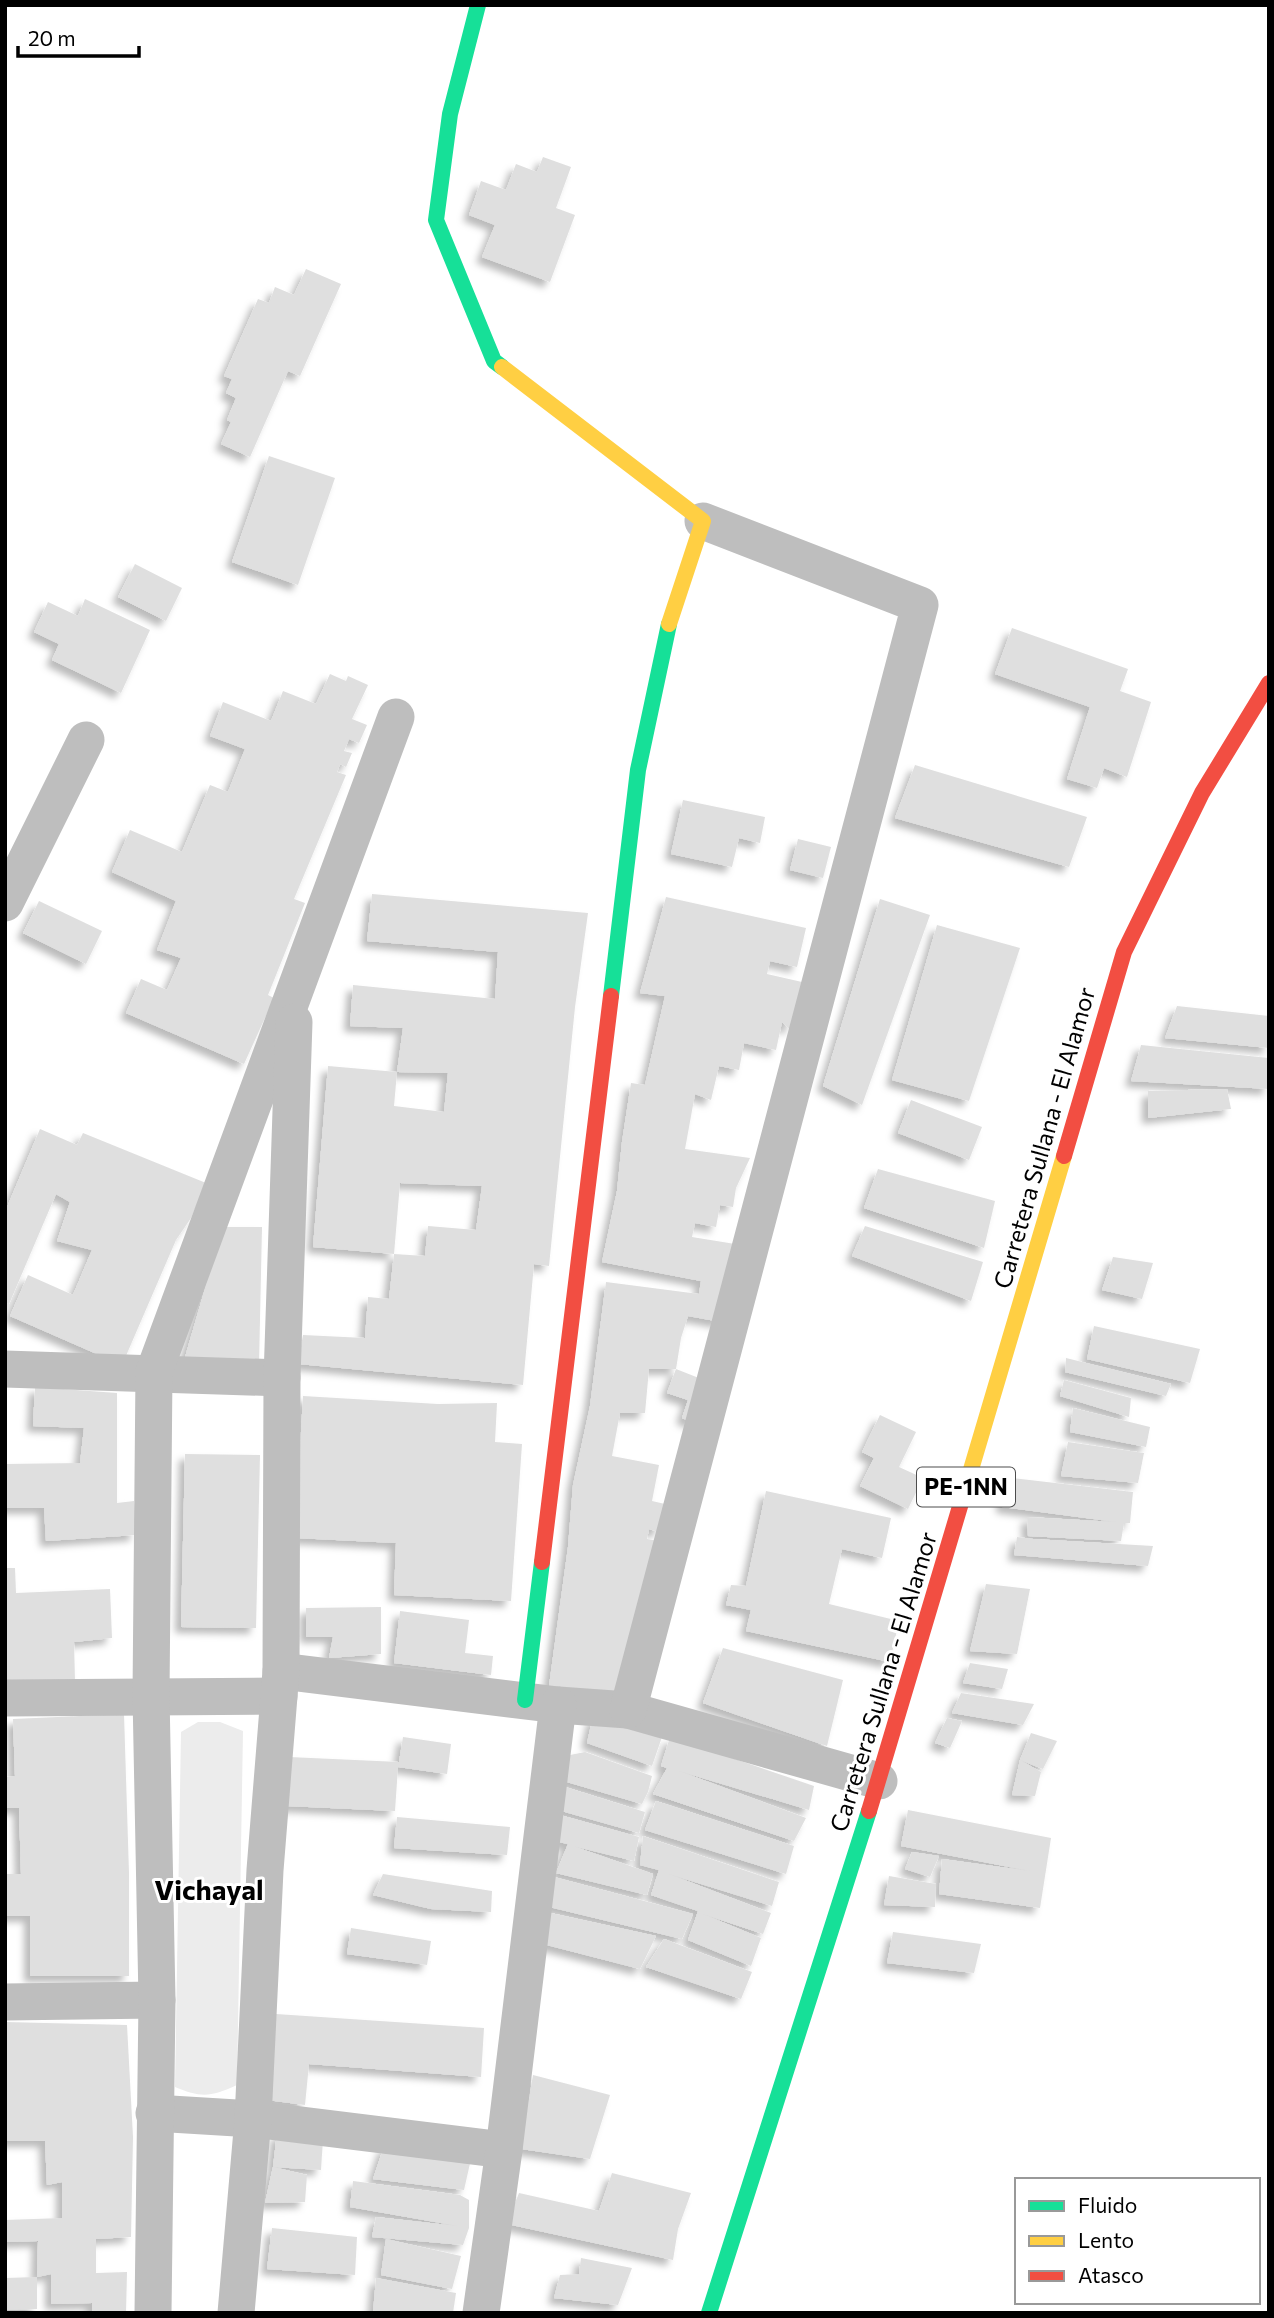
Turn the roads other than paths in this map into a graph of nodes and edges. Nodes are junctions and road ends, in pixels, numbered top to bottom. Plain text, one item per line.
1 (478, 5) edge
2 (703, 521) junction
3 (1269, 682) edge
4 (396, 717) dead end
5 (86, 740) dead end
6 (5, 903) edge
7 (296, 989) junction
8 (5, 1369) edge
9 (154, 1373) junction
10 (282, 1378) junction
11 (280, 1683) junction
12 (151, 1695) junction
13 (5, 1698) edge
14 (541, 1702) junction
15 (628, 1710) junction
16 (879, 1781) junction
17 (157, 2000) junction
18 (5, 2002) edge
19 (154, 2113) junction
20 (253, 2119) junction
21 (504, 2150) junction
22 (153, 2313) edge
23 (236, 2313) edge
24 (481, 2313) edge
25 (709, 2313) edge

1 - 2 main road
2 - 14 main road
2 - 15 street
3 - 16 main road, Carretera Sullana - El Alamor / PE-1NN
4 - 7 street
5 - 6 street
7 - 9 street
7 - 10 street
8 - 9 street
9 - 10 street
9 - 12 street
10 - 11 street
11 - 12 street
11 - 14 street
11 - 20 street
12 - 13 street
12 - 17 street
14 - 15 street
14 - 21 street
15 - 16 street
16 - 25 main road, Carretera Sullana - El Alamor / PE-1NN
17 - 18 street
17 - 19 street
19 - 20 street
19 - 22 street
20 - 21 street
20 - 23 street
21 - 24 street

